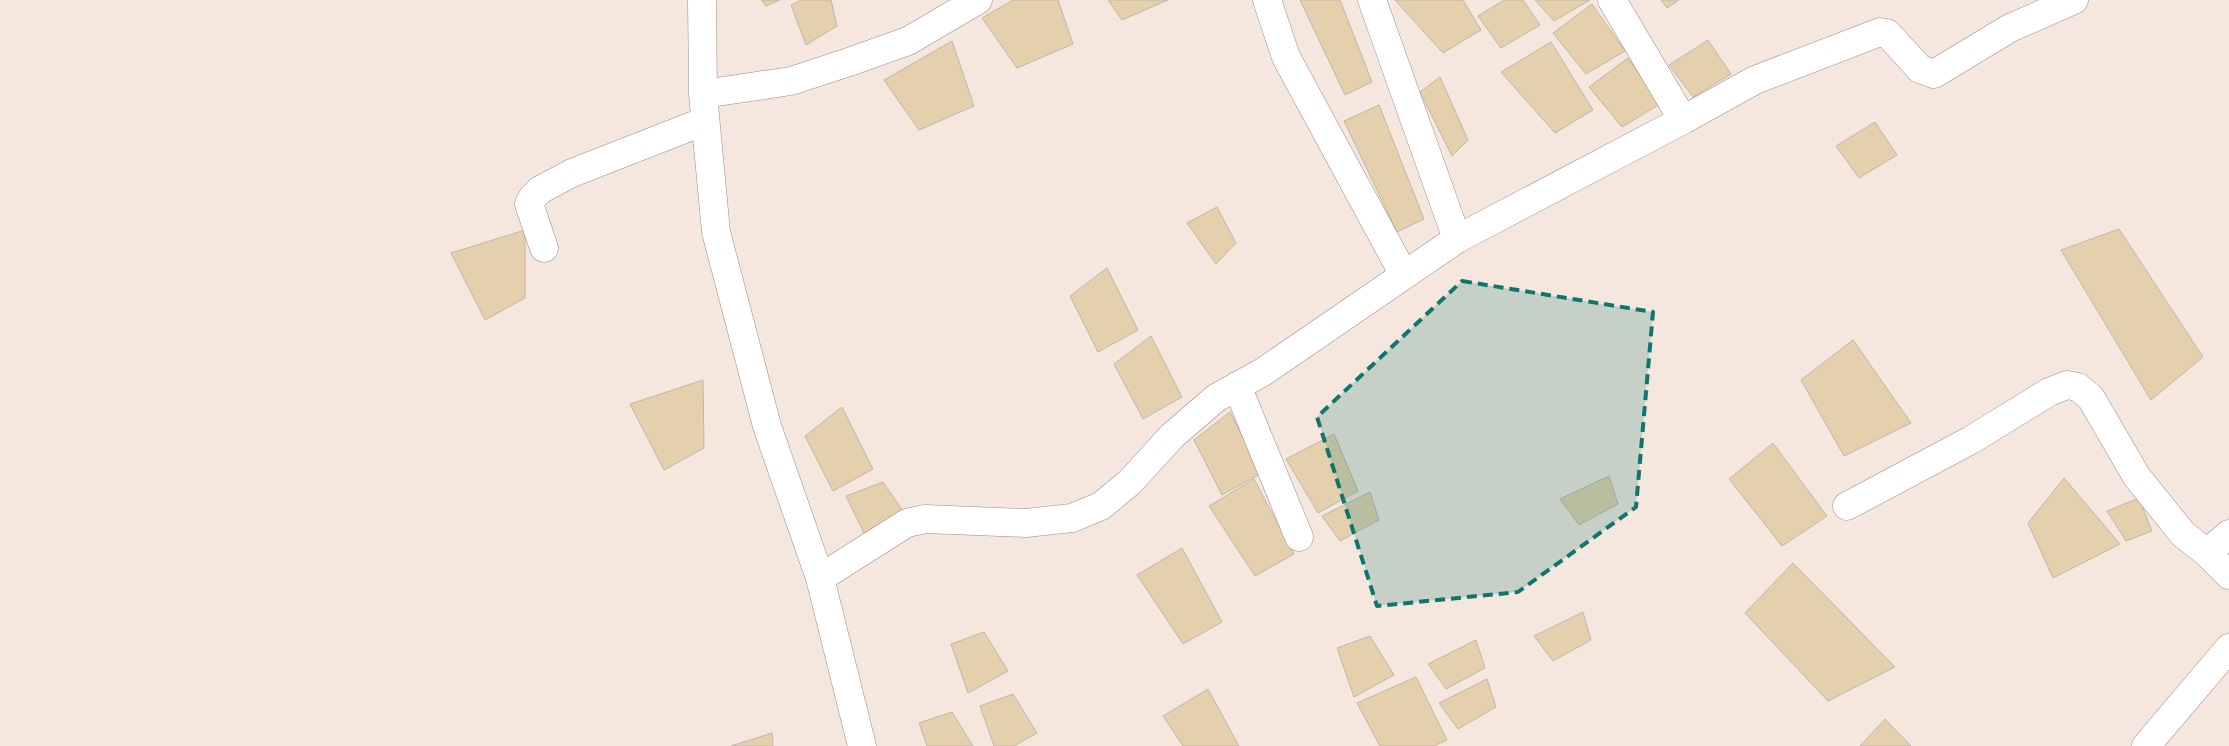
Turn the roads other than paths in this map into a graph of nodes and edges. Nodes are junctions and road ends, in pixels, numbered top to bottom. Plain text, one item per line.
1 (702, 0) edge
2 (978, 0) edge
3 (1267, 0) edge
4 (1372, 0) edge
5 (1612, 0) edge
6 (2074, 0) edge
7 (704, 108) junction
8 (1683, 120) junction
9 (1457, 239) junction
10 (544, 248) dead end
11 (1404, 276) junction
12 (1237, 386) junction
13 (1847, 506) dead end
14 (2229, 534) edge
15 (1298, 537) dead end
16 (2207, 554) junction
17 (2229, 575) edge
18 (820, 578) junction
19 (2229, 648) edge
20 (862, 746) edge
21 (2146, 746) edge

1 - 7 street
2 - 7 street
3 - 11 street
4 - 9 street
5 - 8 street
6 - 8 street
7 - 10 street
7 - 18 street
8 - 9 street
9 - 11 street
11 - 12 street
12 - 15 street
12 - 18 street
13 - 16 street
14 - 16 street
16 - 17 street
18 - 20 street
19 - 21 street

